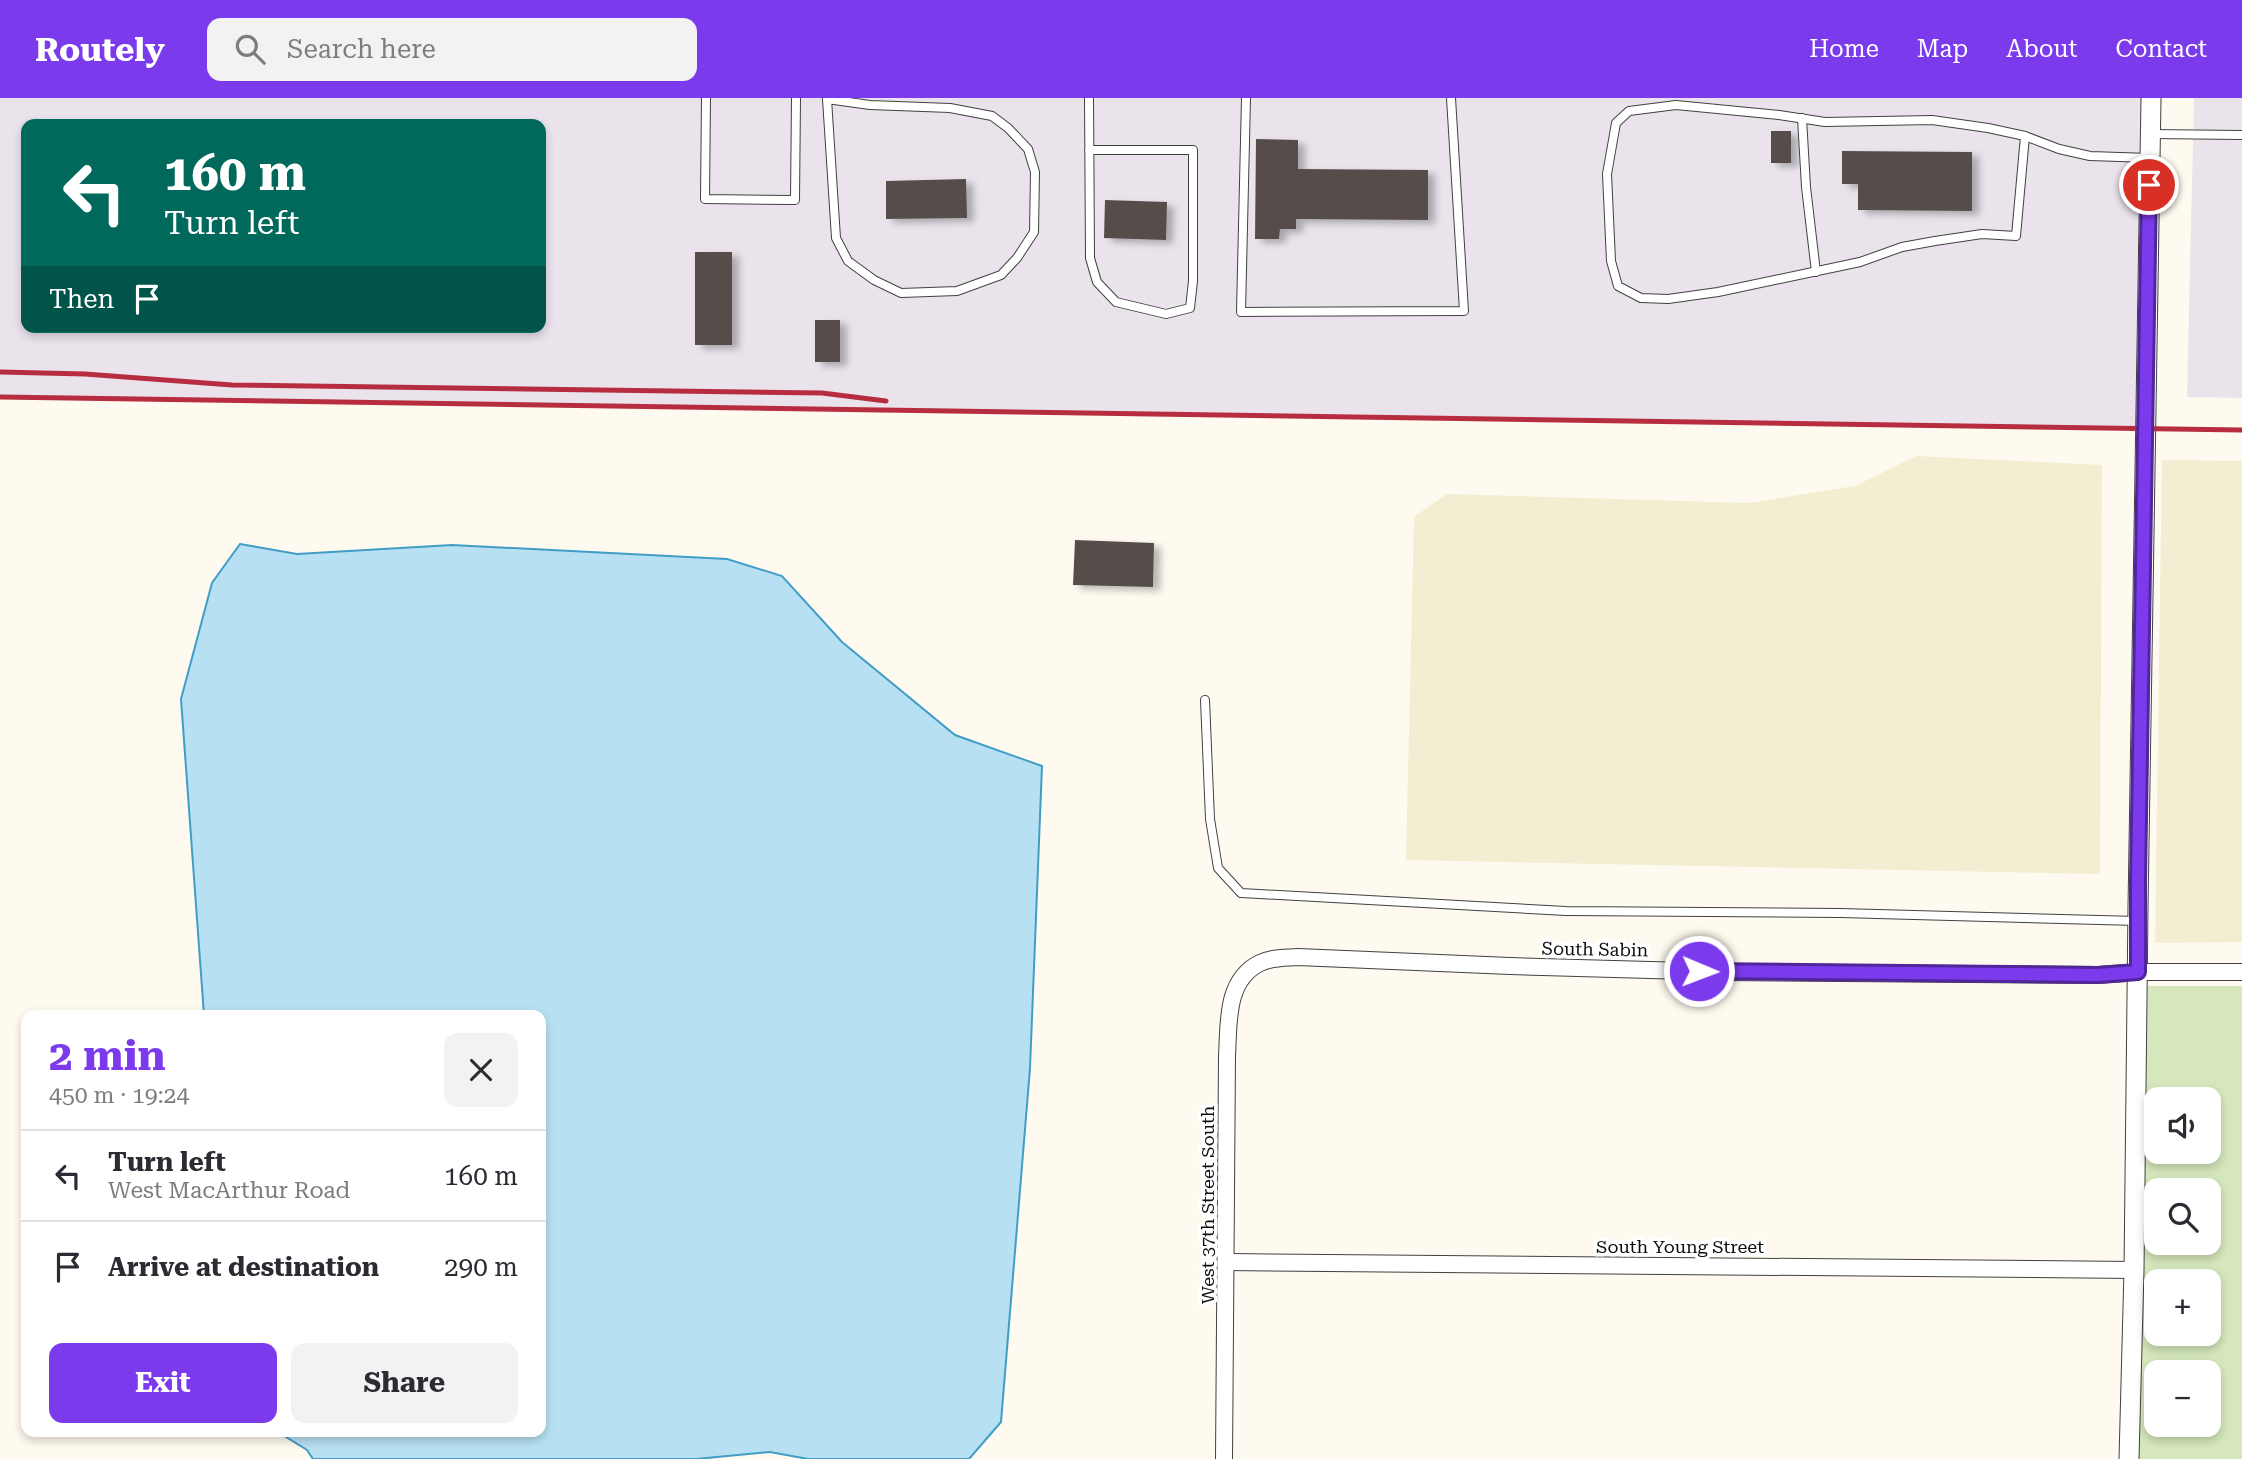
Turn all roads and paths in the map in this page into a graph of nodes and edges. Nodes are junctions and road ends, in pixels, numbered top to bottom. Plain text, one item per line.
1 (706, 98) edge
2 (796, 98) edge
3 (827, 98) edge
4 (1089, 98) edge
5 (1246, 98) edge
6 (1451, 98) edge
7 (2151, 98) edge
8 (1802, 118) junction
9 (2150, 134) junction
10 (2242, 135) edge
11 (2025, 136) junction
12 (1089, 150) junction
13 (2150, 158) junction
14 (1816, 272) junction
15 (1205, 699) dead end
16 (2138, 921) junction
17 (1261, 962) joint
18 (2138, 972) junction
19 (2242, 972) edge
20 (1226, 1262) junction
21 (2134, 1270) junction
22 (1224, 1459) edge
23 (2129, 1459) edge

1 - 2 lane
3 - 3 lane
4 - 12 lane
5 - 6 lane
7 - 9 street
8 - 11 lane
8 - 14 lane
8 - 14 lane
9 - 10 lane
9 - 13 street
11 - 13 lane
11 - 14 lane
12 - 12 lane
13 - 16 street
15 - 16 lane
16 - 18 street
17 - 18 street, South Sabin
17 - 20 street, West 37th Street South
18 - 19 street, South Sabin
18 - 21 street
20 - 21 street, South Young Street
20 - 22 street, West 37th Street South
21 - 23 street

